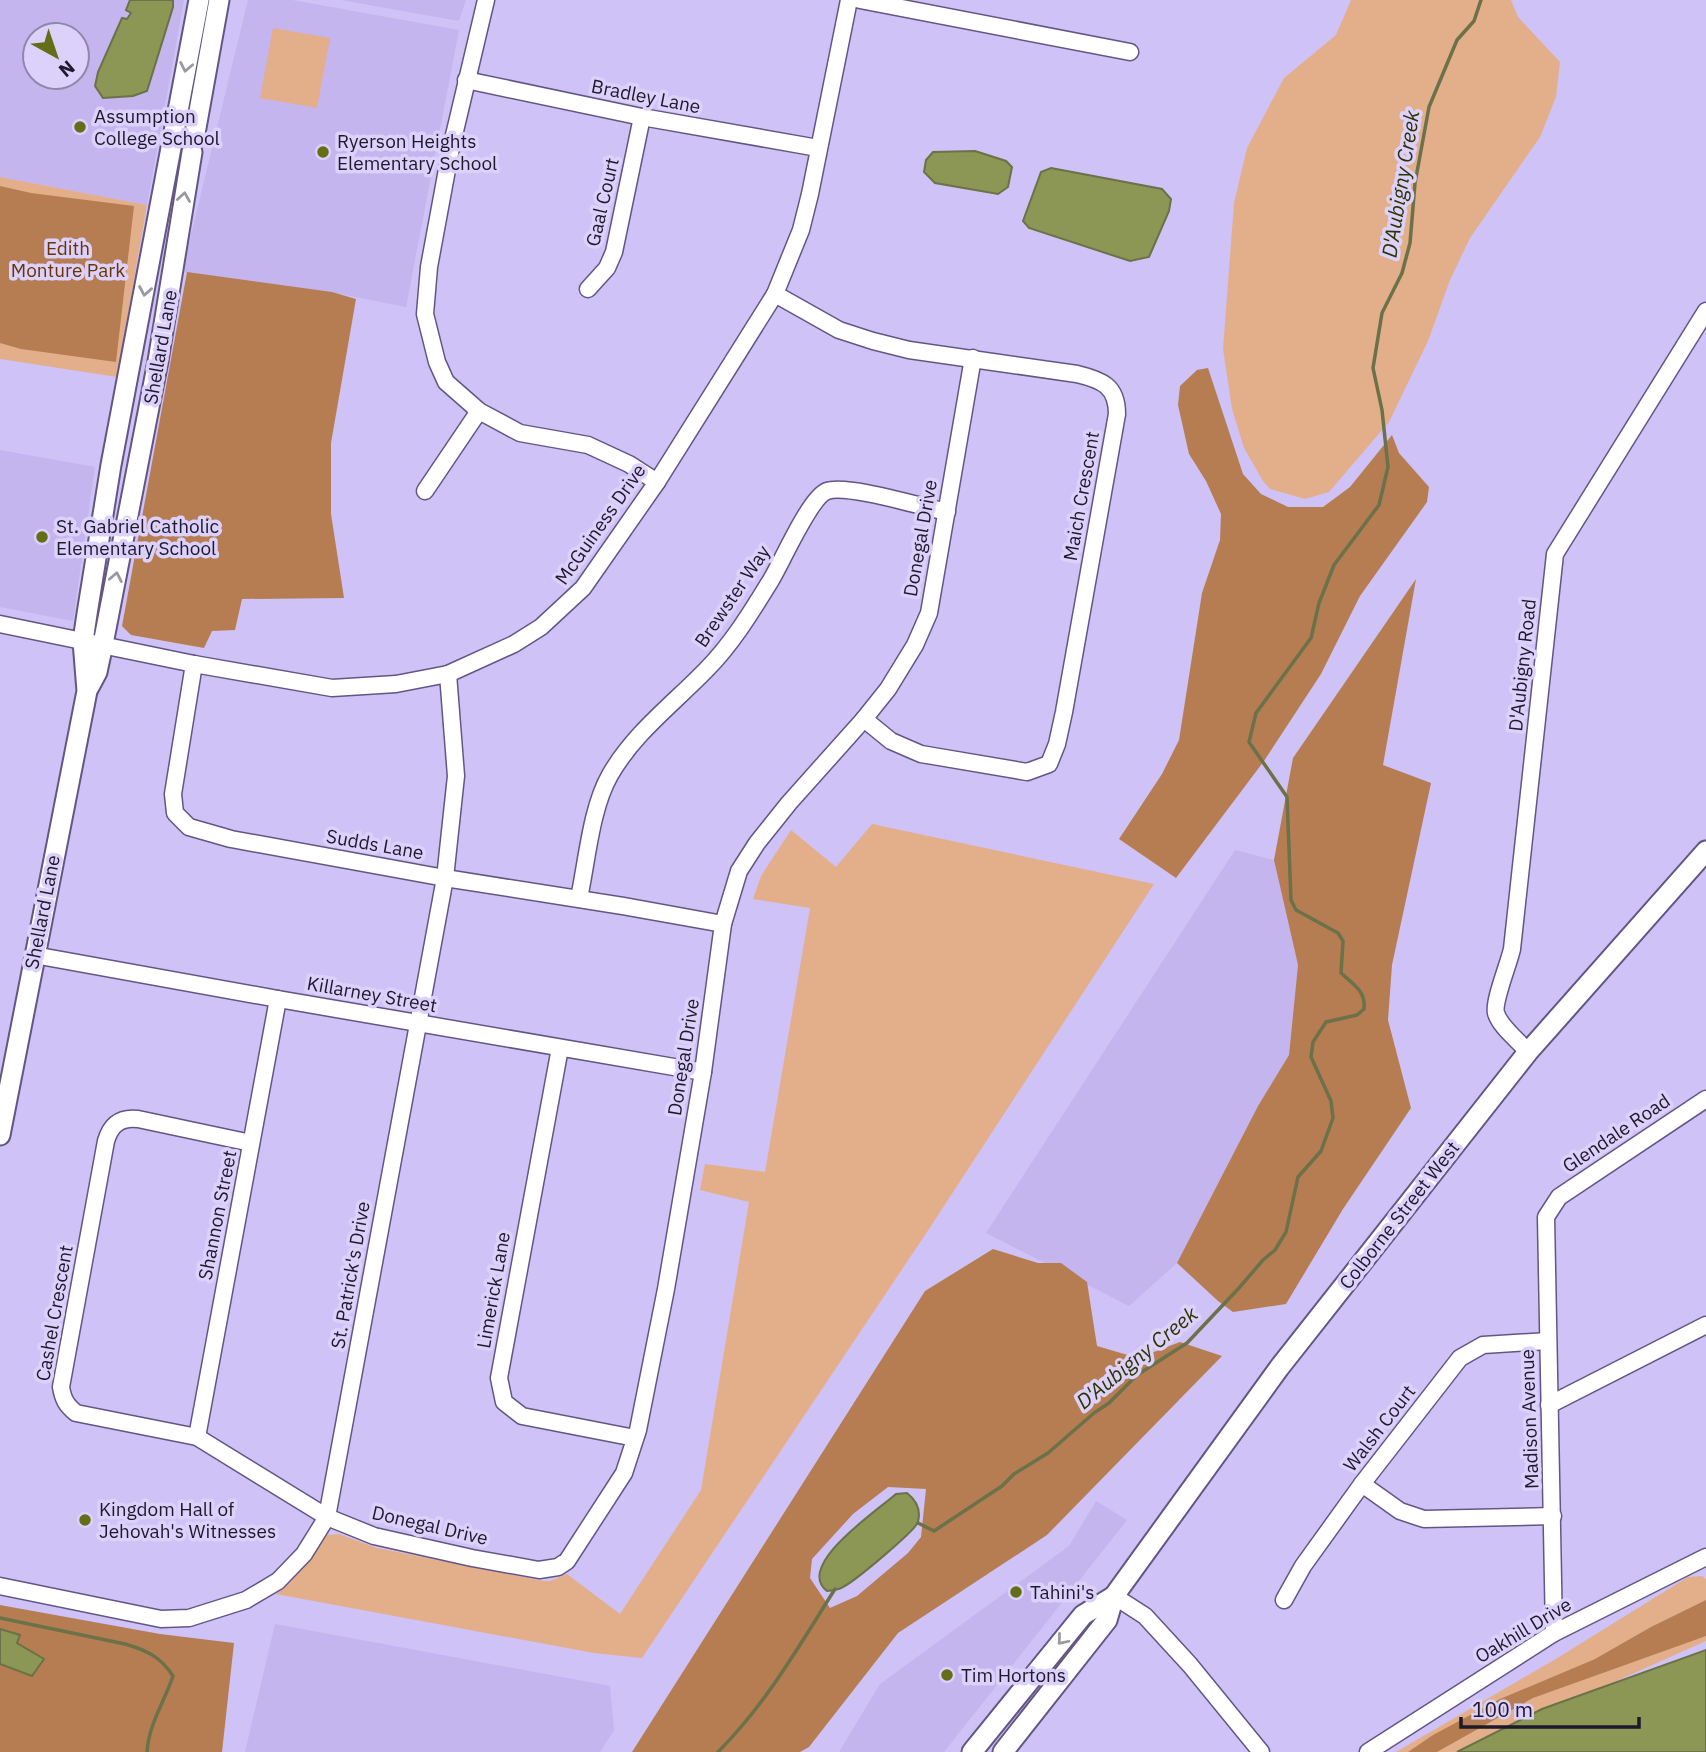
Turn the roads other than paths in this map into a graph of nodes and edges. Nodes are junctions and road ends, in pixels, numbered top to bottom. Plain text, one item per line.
1 (199, 0) edge
2 (219, 0) edge
3 (486, 0) edge
4 (849, 0) edge
5 (860, 0) edge
6 (1130, 52) dead end
7 (466, 80) junction
8 (642, 117) junction
9 (818, 148) junction
10 (588, 289) dead end
11 (775, 294) junction
12 (1706, 311) edge
13 (973, 358) junction
14 (479, 411) junction
15 (657, 482) junction
16 (425, 491) dead end
17 (947, 512) junction
18 (0, 624) edge
19 (83, 641) junction
20 (103, 645) junction
21 (194, 664) junction
22 (448, 674) junction
23 (86, 691) junction
24 (864, 719) junction
25 (1706, 851) edge
26 (445, 878) junction
27 (579, 898) junction
28 (723, 924) junction
29 (34, 955) junction
30 (278, 999) junction
31 (418, 1023) junction
32 (560, 1048) junction
33 (1528, 1052) junction
34 (703, 1072) junction
35 (1706, 1099) edge
36 (0, 1135) edge
37 (251, 1143) junction
38 (1553, 1206) joint
39 (1706, 1325) edge
40 (1548, 1341) junction
41 (1549, 1405) junction
42 (197, 1437) junction
43 (635, 1438) junction
44 (1362, 1484) junction
45 (1553, 1516) junction
46 (327, 1517) junction
47 (1706, 1557) edge
48 (0, 1586) edge
49 (1114, 1596) junction
50 (1284, 1600) dead end
51 (1554, 1633) junction
52 (971, 1752) edge
53 (1003, 1752) edge
54 (1261, 1752) edge
55 (1368, 1752) edge

1 -> 19 main road, Shellard Lane
20 -> 2 main road, Shellard Lane
3 - 7 street
4 - 9 street, McGuiness Drive
5 - 6 street
7 - 8 street, Bradley Lane
7 - 14 street
8 - 9 street, Bradley Lane
8 - 10 street, Gaal Court
9 - 11 street, McGuiness Drive
11 - 13 street, Maich Crescent
11 - 15 street, McGuiness Drive
12 - 33 street, D'Aubigny Road
13 - 17 street, Donegal Drive
13 - 24 street, Maich Crescent
14 - 15 street
14 - 16 street
15 - 22 street, McGuiness Drive
17 - 24 street, Donegal Drive
17 - 27 street, Brewster Way
18 - 19 street, McGuiness Drive
19 - 20 street, McGuiness Drive
19 - 23 main road, Shellard Lane
20 - 21 street, McGuiness Drive
20 - 23 main road, Shellard Lane
21 - 22 street, McGuiness Drive
21 - 26 street, Sudds Lane
22 - 26 street, St. Patrick's Drive
23 - 29 main road, Shellard Lane
24 - 28 street, Donegal Drive
25 - 33 main road, Colborne Street West
26 - 27 street, Sudds Lane
26 - 31 street, St. Patrick's Drive
27 - 28 street, Sudds Lane
28 - 34 street, Donegal Drive
29 - 30 street, Killarney Street
29 - 36 main road, Shellard Lane
30 - 31 street, Killarney Street
30 - 37 street, Shannon Street
31 - 32 street, Killarney Street
31 - 46 street, St. Patrick's Drive
32 - 34 street, Killarney Street
32 - 43 street, Limerick Lane
33 - 49 main road, Colborne Street West
34 - 43 street, Donegal Drive
35 - 38 street, Glendale Road
37 - 42 street, Shannon Street
37 - 42 street, Cashel Crescent
38 - 40 street, Madison Avenue
39 - 41 street
40 - 41 street, Madison Avenue
40 - 44 street, Walsh Court
41 - 45 street, Madison Avenue
42 - 46 street, Cashel Crescent
43 - 46 street, Donegal Drive
44 - 45 street
44 - 50 street, Walsh Court
45 - 51 street, Madison Avenue
46 - 48 street, St. Patrick's Drive
47 - 51 street, Oakhill Drive
49 -> 52 main road, Colborne Street West
49 - 53 main road, Colborne Street West
49 - 54 street
51 - 55 street, Oakhill Drive

